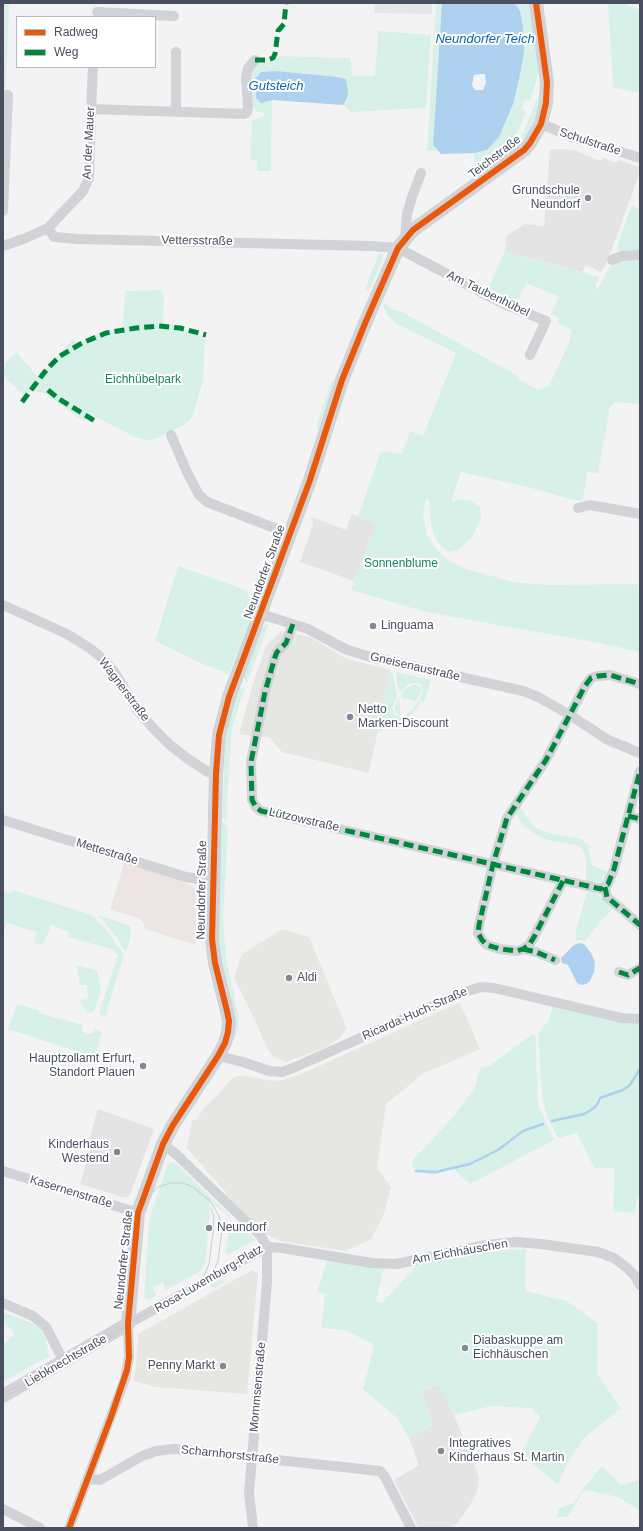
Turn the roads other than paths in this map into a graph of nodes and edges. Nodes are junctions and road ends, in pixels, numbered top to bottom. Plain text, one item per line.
1 (536, 3) edge
2 (97, 11) edge
3 (174, 16) dead end
4 (176, 52) dead end
5 (255, 60) dead end
6 (93, 68) edge
7 (3, 95) edge
8 (91, 108) junction
9 (176, 112) junction
10 (541, 124) junction
11 (640, 158) edge
12 (421, 173) dead end
13 (3, 211) edge
14 (48, 228) junction
15 (402, 244) junction
16 (3, 246) edge
17 (640, 255) edge
18 (612, 260) dead end
19 (530, 355) dead end
20 (171, 435) dead end
21 (578, 508) dead end
22 (640, 514) edge
23 (290, 534) junction
24 (3, 605) edge
25 (261, 614) junction
26 (293, 624) junction
27 (640, 684) edge
28 (570, 715) junction
29 (640, 753) edge
30 (640, 771) edge
31 (216, 774) junction
32 (628, 816) junction
33 (640, 819) edge
34 (3, 820) edge
35 (494, 864) junction
36 (212, 879) junction
37 (563, 881) junction
38 (603, 888) junction
39 (640, 925) edge
40 (523, 949) junction
41 (555, 960) dead end
42 (640, 968) edge
43 (619, 972) dead end
44 (640, 1019) edge
45 (218, 1056) junction
46 (163, 1144) junction
47 (3, 1171) edge
48 (138, 1213) junction
49 (267, 1247) junction
50 (640, 1285) edge
51 (3, 1303) edge
52 (128, 1324) junction
53 (64, 1362) junction
54 (3, 1396) edge
55 (252, 1457) junction
56 (87, 1479) junction
57 (3, 1509) edge
58 (40, 1528) edge
59 (69, 1528) edge
60 (253, 1528) edge
61 (411, 1528) edge

1 - 10 street, Teichstraße
2 - 3 street
4 - 9 street
5 - 9 street
6 - 8 street, An der Mauer
7 - 13 street
8 - 9 street
8 - 14 street, An der Mauer
10 - 11 street, Schulstraße
10 - 15 street, Teichstraße
12 - 15 street
14 - 15 street, Vettersstraße
14 - 16 street
15 - 19 street, Am Taubenhübel
15 - 23 street, Neundorfer Straße
17 - 18 street
20 - 23 street
21 - 22 street
23 - 25 street, Neundorfer Straße
24 - 31 street, Wagnerstraße
25 - 26 street, Gneisenaustraße
25 - 31 street, Neundorfer Straße
26 - 28 street, Gneisenaustraße
26 - 35 street, Lützowstraße
27 - 28 street
28 - 29 street, Gneisenaustraße
28 - 35 street
30 - 32 street
31 - 36 street, Neundorfer Straße
32 - 33 street
32 - 38 street
34 - 36 street, Mettestraße
35 - 37 street, Lützowstraße
35 - 40 street
36 - 45 street, Neundorfer Straße
37 - 38 street, Lützowstraße
37 - 40 street
38 - 39 street
40 - 41 street
42 - 43 street
44 - 45 street, Ricarda-Huch-Straße
45 - 46 street, Neundorfer Straße
46 - 48 street, Neundorfer Straße
46 - 49 street, Rosa-Luxemburg-Platz
47 - 48 street, Kasernenstraße
48 - 52 street, Neundorfer Straße
49 - 50 street, Am Eichhäuschen
49 - 52 street, Rosa-Luxemburg-Platz
49 - 55 street, Mommsenstraße
51 - 53 street
52 - 53 street, Liebknechtstraße
52 - 56 street, Neundorfer Straße
53 - 54 street, Liebknechtstraße
55 - 56 street, Scharnhorststraße
55 - 60 street, Mommsenstraße
55 - 61 street, Scharnhorststraße
56 - 59 street, Neundorfer Straße
57 - 58 street

